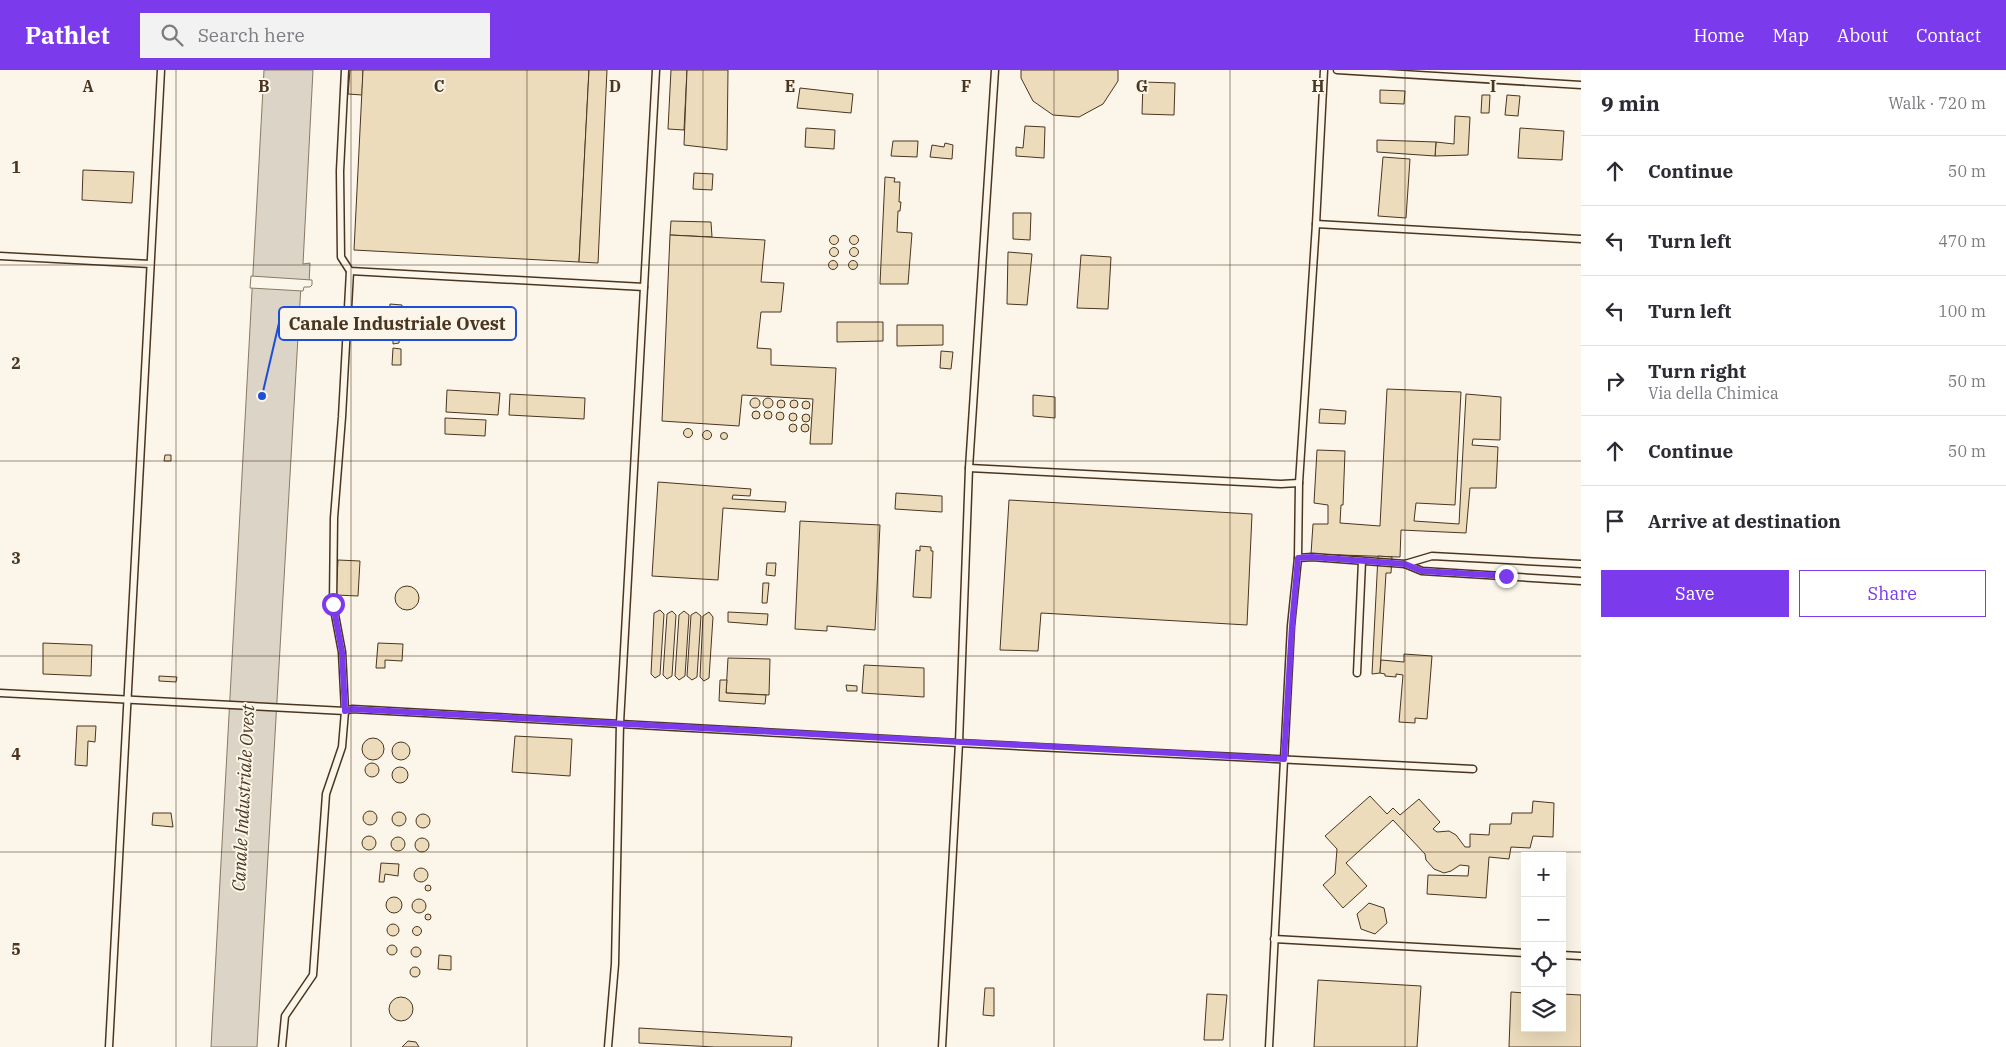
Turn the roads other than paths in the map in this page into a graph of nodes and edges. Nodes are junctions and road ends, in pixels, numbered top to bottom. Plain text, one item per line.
1 (161, 70) edge
2 (345, 70) edge
3 (656, 70) edge
4 (995, 70) edge
5 (1324, 70) edge
6 (1337, 70) edge
7 (1581, 84) edge
8 (1316, 224) junction
9 (1581, 239) edge
10 (0, 256) edge
11 (150, 264) junction
12 (350, 271) junction
13 (644, 287) junction
14 (969, 468) junction
15 (1299, 483) junction
16 (1298, 558) junction
17 (1362, 561) junction
18 (1405, 564) junction
19 (1581, 564) edge
20 (1581, 581) edge
21 (1357, 674) dead end
22 (0, 693) edge
23 (127, 700) junction
24 (345, 711) junction
25 (620, 723) junction
26 (958, 743) junction
27 (1284, 759) junction
28 (1473, 769) dead end
29 (1274, 939) junction
30 (1521, 953) edge
31 (1566, 955) edge
32 (1581, 956) edge
33 (109, 1047) edge
34 (282, 1047) edge
35 (608, 1047) edge
36 (942, 1047) edge
37 (1269, 1047) edge

1 - 11 lane
2 - 12 lane
3 - 13 lane
4 - 14 lane
5 - 8 lane
6 - 7 lane
8 - 9 lane
8 - 15 lane
10 - 11 lane
11 - 23 lane
12 - 13 lane
12 - 24 lane
13 - 25 lane
14 - 15 lane
14 - 26 lane
15 - 16 lane
16 - 17 lane
16 - 27 lane
17 - 18 lane
17 - 21 lane
18 - 19 lane
18 - 20 lane
22 - 23 lane
23 - 24 lane
23 - 33 lane
24 - 25 lane
24 - 34 lane
25 - 26 lane
25 - 35 lane
26 - 27 lane
26 - 36 lane
27 - 28 lane
27 - 29 lane
29 - 30 lane
29 - 37 lane
31 - 32 lane

